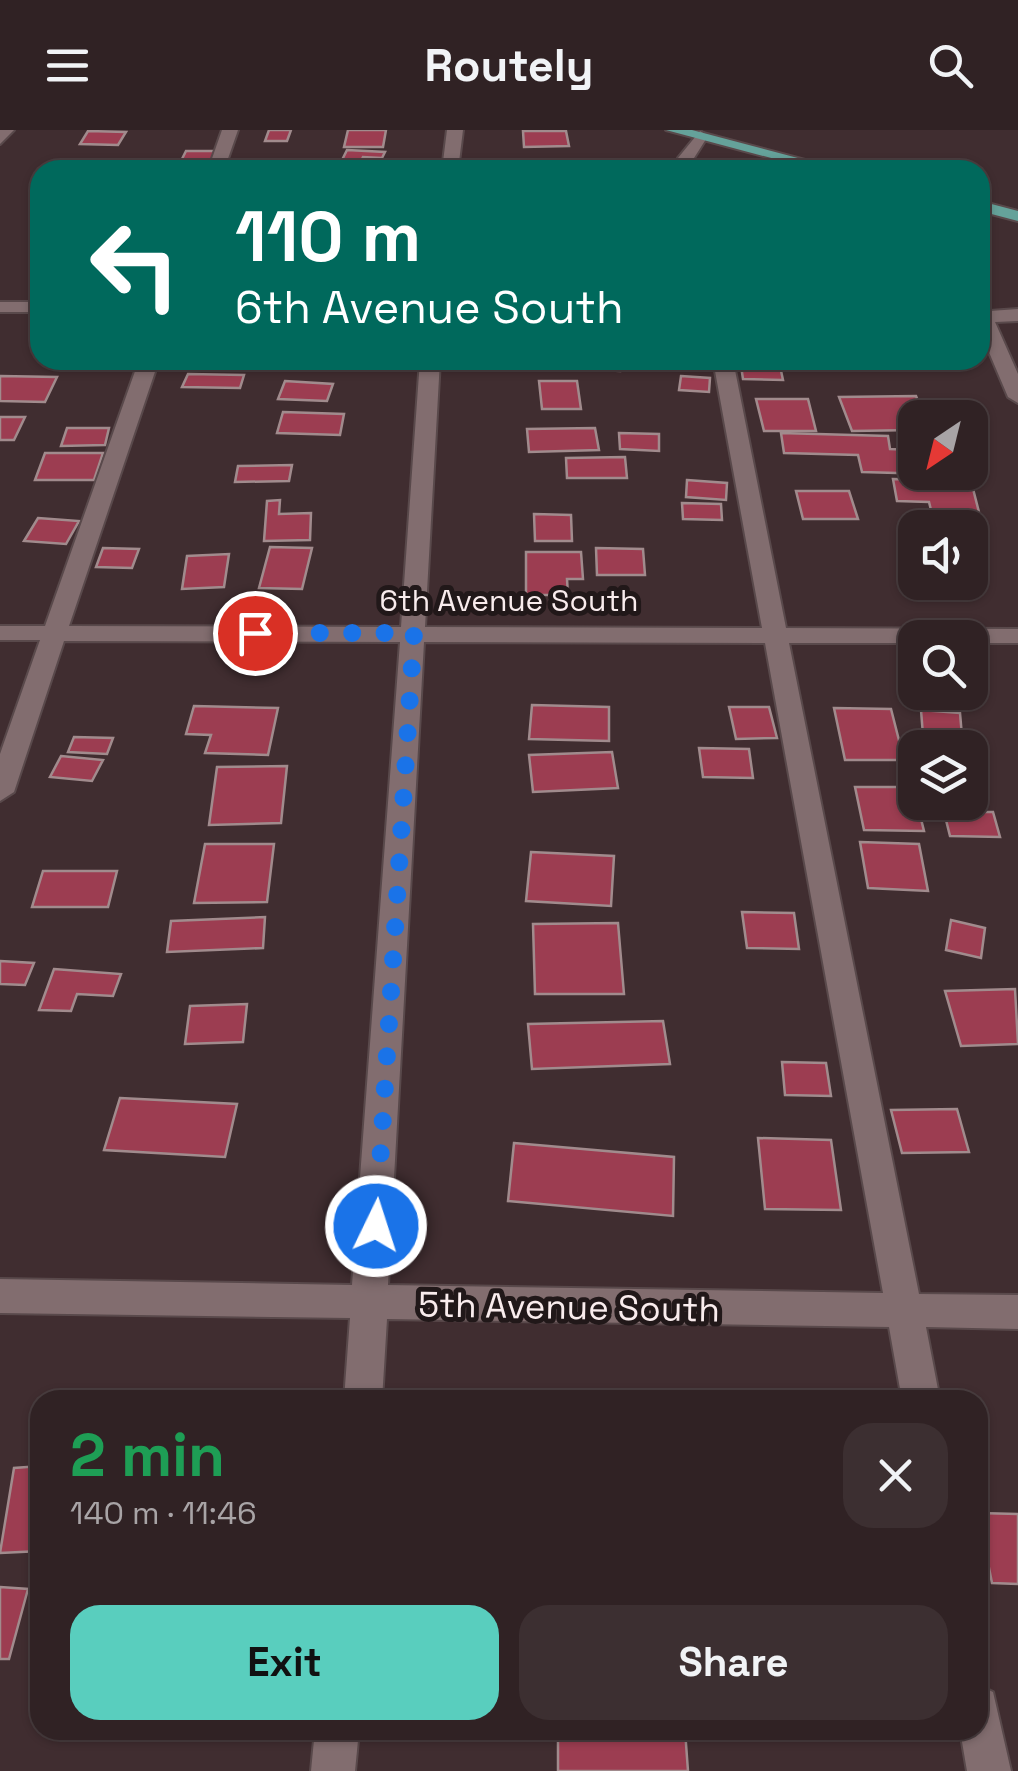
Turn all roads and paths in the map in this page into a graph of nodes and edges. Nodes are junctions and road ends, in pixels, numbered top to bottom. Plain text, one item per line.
1 (6, 130) edge
2 (230, 130) edge
3 (455, 130) edge
4 (674, 130) edge
5 (700, 136) junction
6 (0, 139) edge
7 (220, 160) edge
8 (451, 160) edge
9 (686, 160) edge
10 (795, 160) edge
11 (990, 209) edge
12 (1018, 216) edge
13 (0, 307) edge
14 (30, 308) edge
15 (990, 314) edge
16 (1018, 316) edge
17 (990, 334) edge
18 (146, 370) edge
19 (429, 370) edge
20 (726, 370) edge
21 (1018, 396) edge
22 (0, 633) edge
23 (56, 633) junction
24 (414, 633) junction
25 (774, 635) junction
26 (1018, 636) edge
27 (0, 792) edge
28 (0, 1296) edge
29 (370, 1304) junction
30 (904, 1311) junction
31 (1018, 1312) edge
32 (364, 1390) edge
33 (919, 1390) edge
34 (335, 1740) edge
35 (984, 1740) edge
36 (333, 1771) edge
37 (989, 1771) edge

1 - 6 street
2 - 7 street
3 - 8 street
4 - 5 main road
5 - 9 street
5 - 10 main road
11 - 12 main road
13 - 14 street
15 - 16 street
17 - 21 street
18 - 23 street
19 - 24 street
20 - 25 street
22 - 23 street, 6th Avenue South
23 - 24 street, 6th Avenue South
23 - 27 street
24 - 25 street, 6th Avenue South
24 - 29 street
25 - 26 street, 6th Avenue South
25 - 30 street
28 - 29 street, 5th Avenue South
29 - 30 street, 5th Avenue South
29 - 32 street
30 - 31 street, 5th Avenue South
30 - 33 street
34 - 36 street
35 - 37 street

